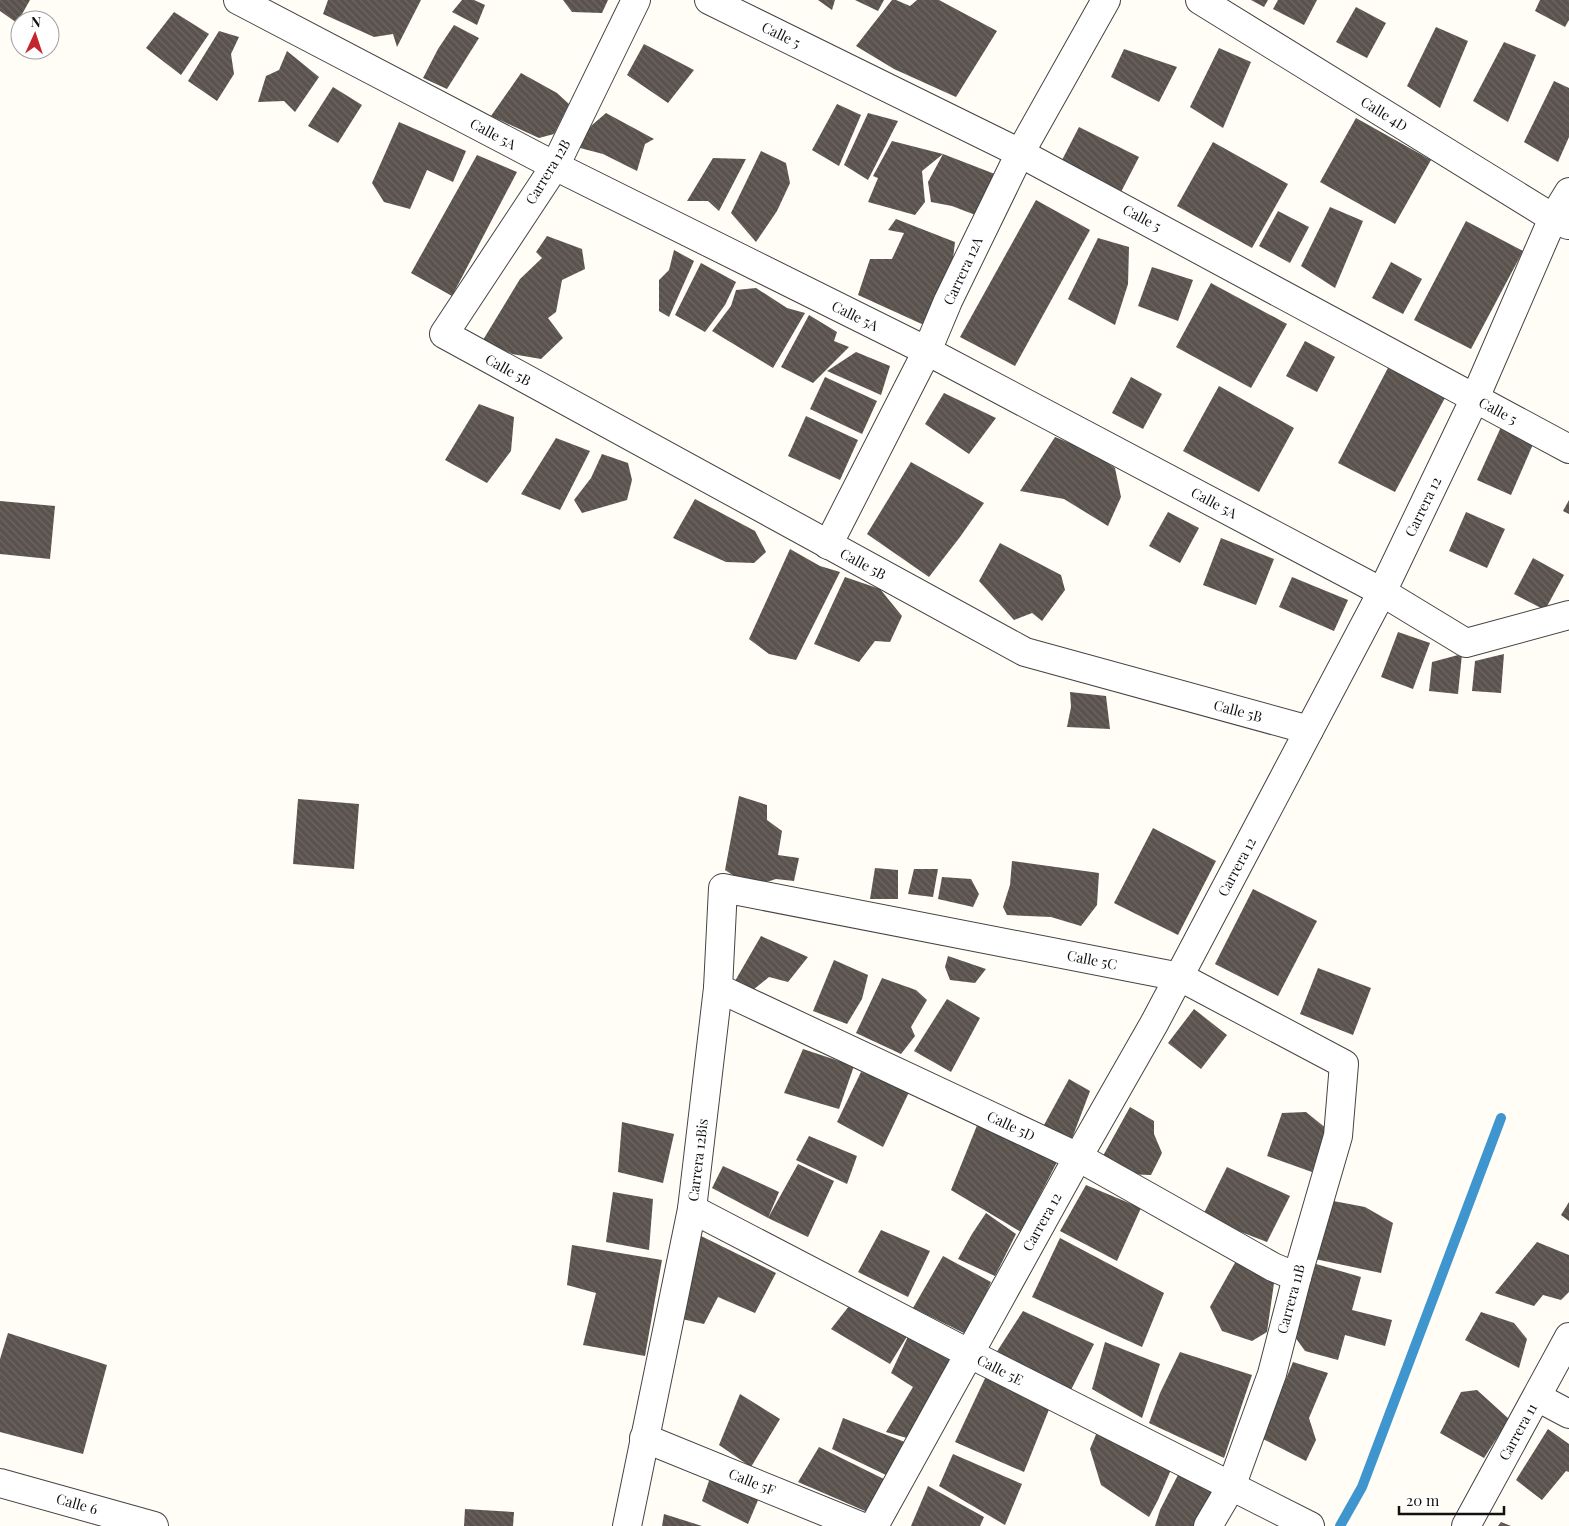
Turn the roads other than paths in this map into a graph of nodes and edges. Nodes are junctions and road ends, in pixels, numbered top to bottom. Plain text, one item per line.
1 (238, 0) edge
2 (636, 0) edge
3 (709, 0) edge
4 (1106, 0) edge
5 (1200, 0) edge
6 (1020, 153) junction
7 (555, 166) junction
8 (1569, 192) edge
9 (1561, 222) edge
10 (444, 334) joint
11 (927, 352) junction
12 (1475, 398) junction
13 (1569, 449) edge
14 (828, 545) junction
15 (1382, 592) junction
16 (1569, 615) edge
17 (1309, 730) junction
18 (822, 908) joint
19 (1180, 977) junction
20 (718, 988) junction
21 (1344, 1064) joint
22 (1078, 1157) junction
23 (692, 1208) junction
24 (1297, 1277) junction
25 (1569, 1337) edge
26 (970, 1354) junction
27 (1537, 1397) junction
28 (1569, 1414) edge
29 (644, 1438) junction
30 (0, 1483) edge
31 (1231, 1487) junction
32 (154, 1526) edge
33 (627, 1526) edge
34 (860, 1526) edge
35 (874, 1526) edge
36 (1208, 1526) edge
37 (1310, 1526) edge
38 (1466, 1526) edge

1 - 7 street, Calle 5A
2 - 7 street, Carrera 12B
3 - 6 street, Calle 5
4 - 6 street, Carrera 12A
5 - 9 street, Calle 4D
6 - 11 street, Carrera 12A
6 - 12 street, Calle 5
7 - 10 street, Carrera 12B
7 - 11 street, Calle 5A
8 - 9 street, Carrera 12
9 - 12 street, Carrera 12
10 - 14 street, Calle 5B
11 - 14 street, Carrera 12A
11 - 15 street, Calle 5A
12 - 13 street, Calle 5
12 - 15 street, Carrera 12
14 - 17 street, Calle 5B
15 - 16 street, Calle 5A
15 - 17 street, Carrera 12
17 - 19 street, Carrera 12
18 - 19 street, Calle 5C
18 - 20 street, Carrera 12Bis
19 - 21 street, Calle 5C
19 - 22 street, Carrera 12
20 - 22 street, Calle 5D
20 - 23 street, Carrera 12Bis
21 - 24 street, Carrera 11B
22 - 24 street, Calle 5D
22 - 26 street, Carrera 12
23 - 26 street, Calle 5E
23 - 29 street, Carrera 12Bis
24 - 31 street, Carrera 11B
25 - 27 street, Carrera 11
26 - 31 street, Calle 5E
26 - 35 street, Carrera 12
27 - 28 street
27 - 38 street, Carrera 11
29 - 33 street, Carrera 12Bis
29 - 34 street, Calle 5F
30 - 32 street, Calle 6
31 - 36 street, Carrera 11B
31 - 37 street, Calle 5E

